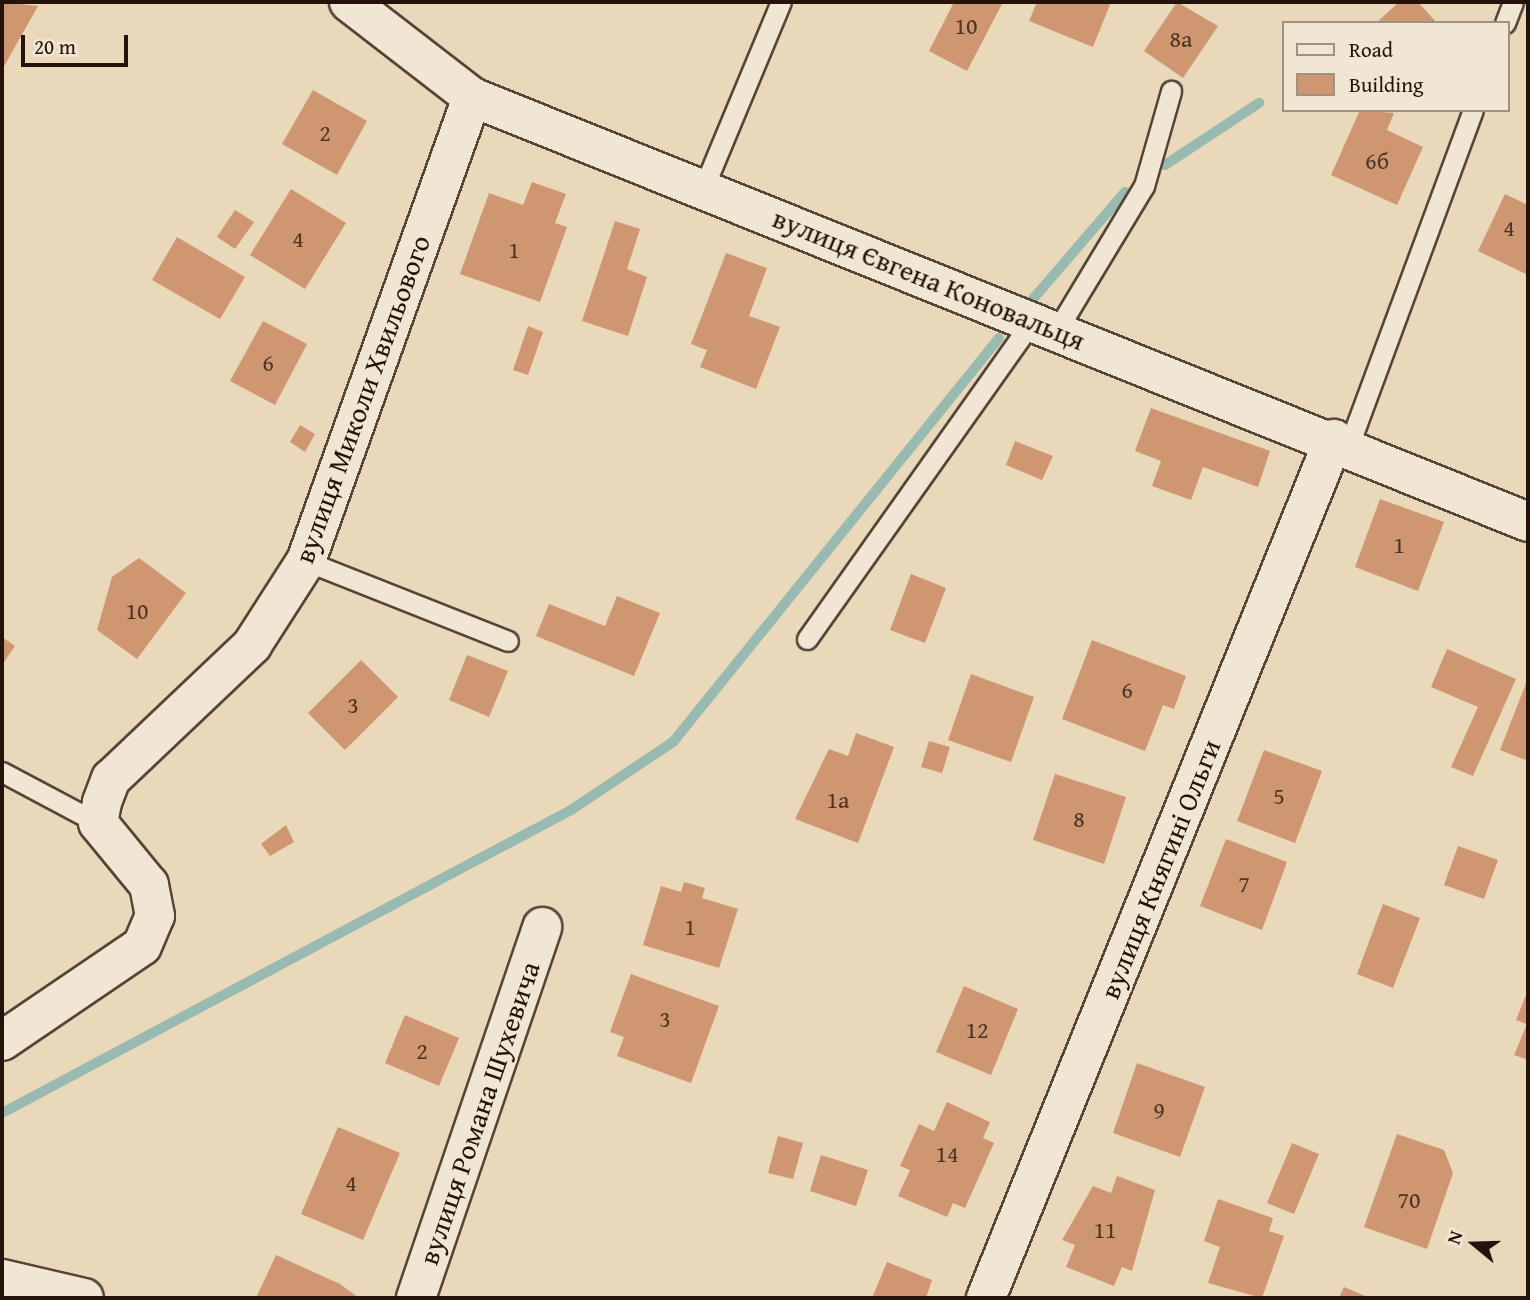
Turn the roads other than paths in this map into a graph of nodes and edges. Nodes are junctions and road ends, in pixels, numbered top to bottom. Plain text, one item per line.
1 (349, 2) edge
2 (781, 2) edge
3 (1513, 2) edge
4 (1506, 21) edge
5 (1171, 91) dead end
6 (472, 97) junction
7 (1472, 112) edge
8 (703, 189) junction
9 (1045, 325) junction
10 (1341, 442) junction
11 (1528, 522) edge
12 (306, 561) junction
13 (807, 639) dead end
14 (508, 641) dead end
15 (2, 772) edge
16 (98, 823) junction
17 (542, 927) dead end
18 (2, 1041) edge
19 (2, 1279) edge
20 (84, 1298) edge
21 (416, 1298) edge
22 (986, 1298) edge

1 - 6 street, вулиця Євгена Коновальця
2 - 8 lane
3 - 4 lane
5 - 9 lane
6 - 8 street, вулиця Євгена Коновальця
6 - 12 street, вулиця Миколи Хвильового
7 - 10 lane
8 - 9 street, вулиця Євгена Коновальця
9 - 10 street, вулиця Євгена Коновальця
9 - 13 lane
10 - 11 street, вулиця Євгена Коновальця
10 - 22 street, вулиця Княгині Ольги
12 - 14 lane
12 - 16 street, вулиця Миколи Хвильового
15 - 16 lane
16 - 18 street
17 - 21 street, вулиця Романа Шухевича
19 - 20 street

